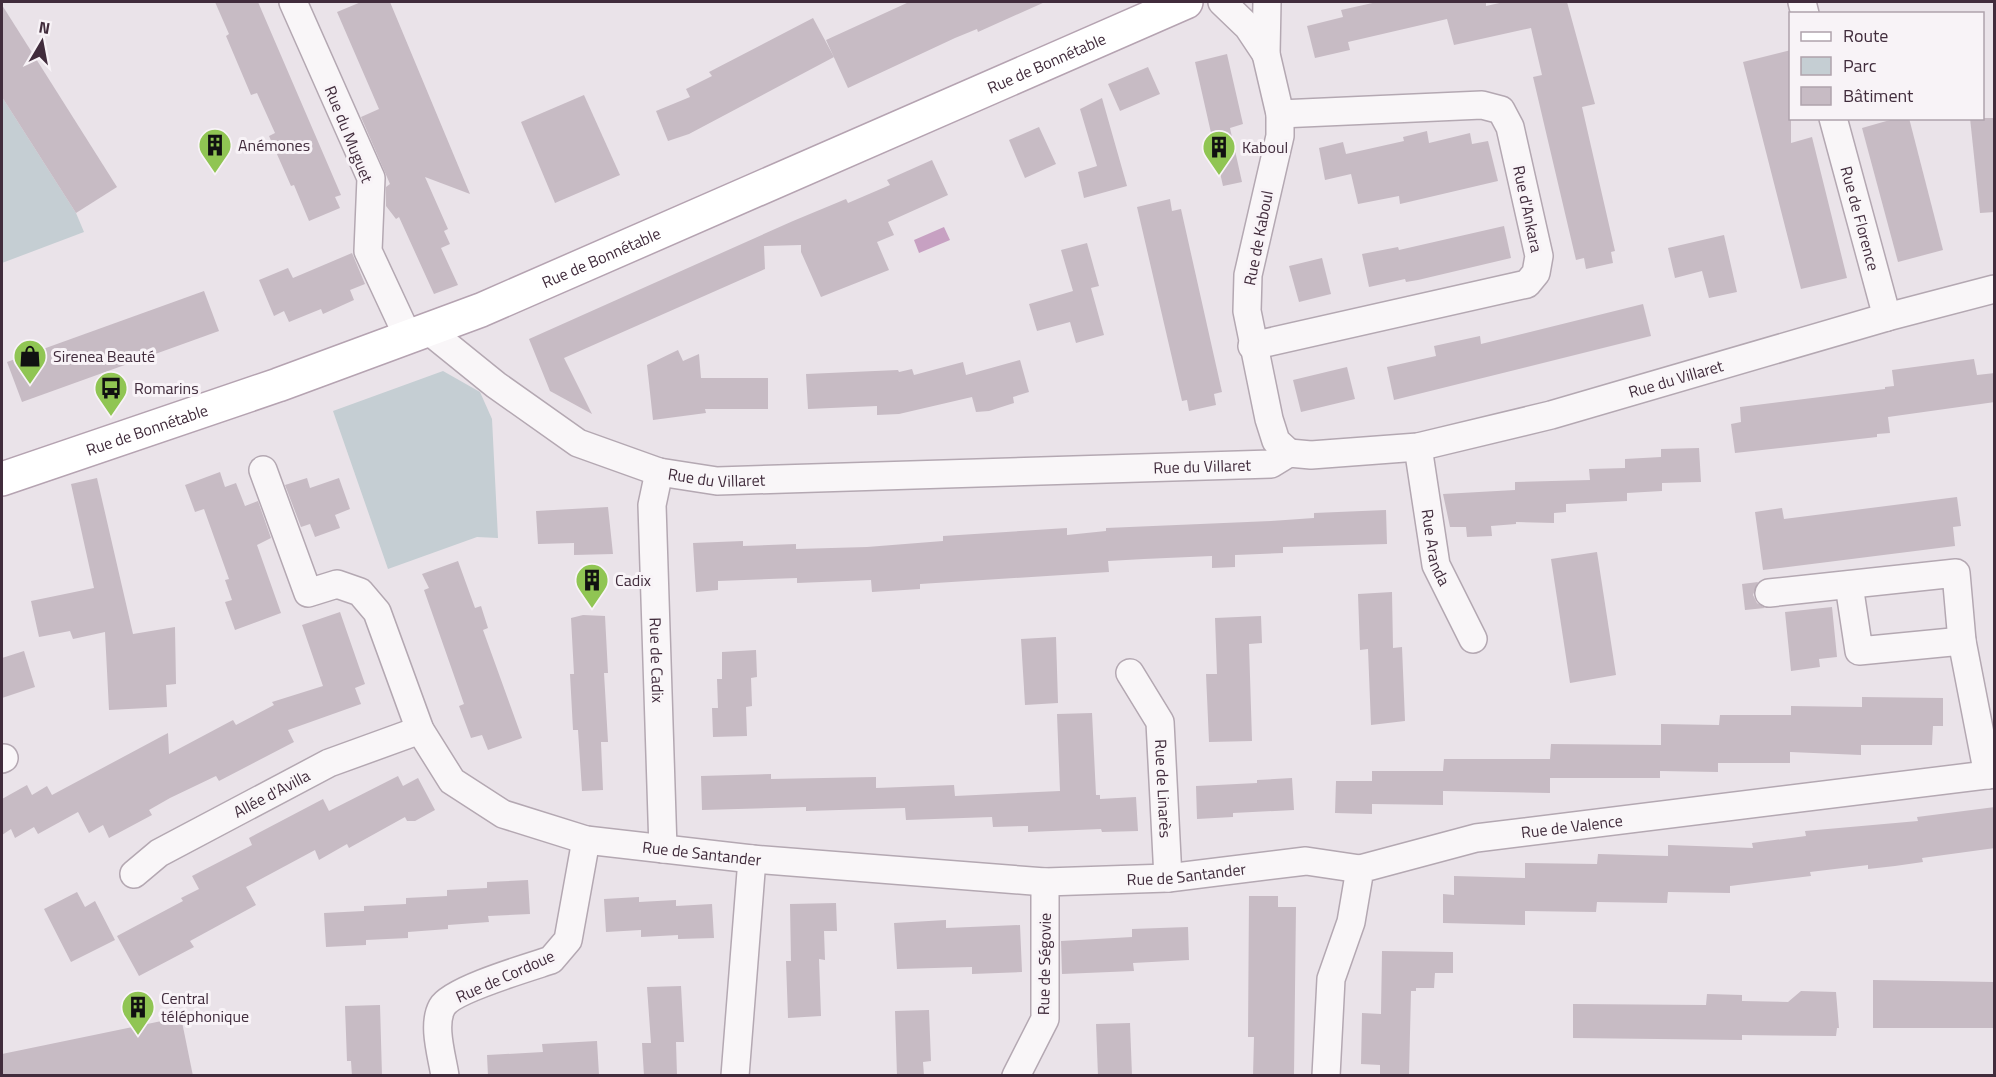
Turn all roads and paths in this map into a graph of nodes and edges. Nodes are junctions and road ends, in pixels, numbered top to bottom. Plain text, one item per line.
1 (293, 2) edge
2 (1186, 2) edge
3 (1222, 2) edge
4 (1267, 2) edge
5 (1266, 54) junction
6 (1280, 114) junction
7 (1834, 120) edge
8 (1995, 289) edge
9 (1887, 317) junction
10 (418, 334) junction
11 (1252, 346) junction
12 (1418, 447) junction
13 (1289, 453) junction
14 (264, 470) dead end
15 (659, 472) junction
16 (2, 479) edge
17 (1849, 585) junction
18 (1769, 593) dead end
19 (1473, 639) dead end
20 (1962, 641) junction
21 (1130, 673) dead end
22 (420, 730) junction
23 (1991, 775) edge
24 (586, 840) junction
25 (663, 849) junction
26 (752, 858) junction
27 (1360, 869) junction
28 (134, 874) dead end
29 (1168, 878) junction
30 (1045, 882) junction
31 (445, 1076) edge
32 (735, 1076) edge
33 (1016, 1076) edge
34 (1326, 1076) edge

1 - 10 street, Rue du Muguet
2 - 10 main road, Rue de Bonnétable
3 - 5 street, Rue de Kaboul
4 - 5 street, Rue de Kaboul
5 - 6 street, Rue de Kaboul
6 - 11 street, Rue de Kaboul
6 - 11 street, Rue d'Ankara
7 - 9 street, Rue de Florence
8 - 9 street, Rue du Villaret
9 - 12 street, Rue du Villaret
10 - 15 street, Rue du Villaret
10 - 16 main road, Rue de Bonnétable
11 - 13 street, Rue de Kaboul
12 - 13 street, Rue du Villaret
12 - 19 street, Rue Aranda
13 - 15 street, Rue du Villaret
14 - 22 street, Rue de Santander
15 - 25 street, Rue de Cadix
17 - 18 street
17 - 20 street
17 - 20 street
20 - 23 street
21 - 29 street, Rue de Linarès
22 - 24 street, Rue de Santander
22 - 28 street, Allée d'Avilla
23 - 27 street, Rue de Valence
24 - 25 street, Rue de Santander
24 - 31 street, Rue de Cordoue
25 - 26 street, Rue de Santander
26 - 30 street, Rue de Santander
26 - 32 street
27 - 29 street, Rue de Santander
27 - 34 street
29 - 30 street, Rue de Santander
30 - 33 street, Rue de Ségovie

